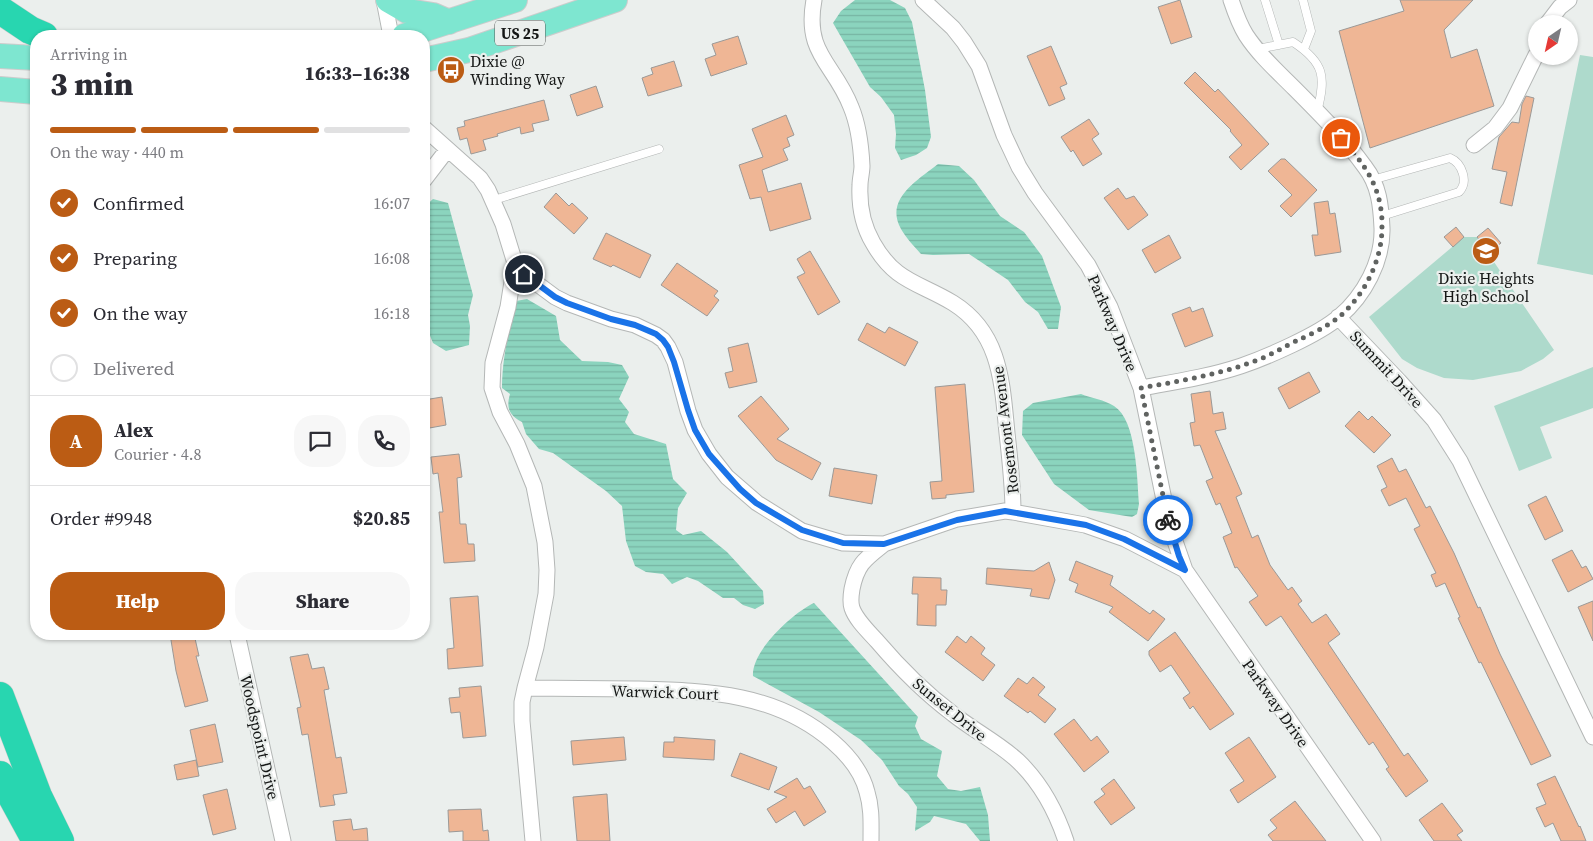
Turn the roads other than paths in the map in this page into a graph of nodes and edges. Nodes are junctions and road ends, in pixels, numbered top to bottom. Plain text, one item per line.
1 (384, 0) edge
2 (388, 0) edge
3 (515, 0) edge
4 (616, 0) edge
5 (814, 0) edge
6 (923, 0) edge
7 (1231, 0) edge
8 (1265, 0) edge
9 (1303, 0) edge
10 (1569, 0) edge
11 (0, 10) edge
12 (1554, 15) edge
13 (448, 22) junction
14 (30, 30) edge
15 (390, 30) edge
16 (423, 30) edge
17 (1279, 45) junction
18 (1258, 49) junction
19 (1304, 49) junction
20 (0, 56) edge
21 (30, 58) edge
22 (430, 59) edge
23 (1531, 65) edge
24 (0, 78) edge
25 (30, 80) edge
26 (0, 89) edge
27 (30, 92) edge
28 (1317, 112) junction
29 (430, 134) edge
30 (1474, 145) dead end
31 (659, 148) dead end
32 (447, 150) junction
33 (430, 172) edge
34 (1379, 178) junction
35 (494, 200) junction
36 (1382, 216) junction
37 (514, 263) junction
38 (1338, 317) junction
39 (1141, 388) junction
40 (1013, 512) junction
41 (843, 543) junction
42 (884, 544) junction
43 (857, 570) junction
44 (1185, 570) junction
45 (238, 640) edge
46 (525, 688) junction
47 (0, 696) edge
48 (1593, 738) edge
49 (0, 775) edge
50 (36, 841) edge
51 (60, 841) edge
52 (283, 841) edge
53 (533, 841) edge
54 (871, 841) edge
55 (1066, 841) edge
56 (1372, 841) edge

1 - 15 street
2 - 13 main road
3 - 13 main road, US 25
4 - 22 main road, US 25
5 - 40 street, Rosemont Avenue
6 - 39 street, Parkway Drive
7 - 18 street, Summit Drive
8 - 17 lane
9 - 19 lane
10 - 12 street
11 - 14 highway
13 - 16 main road, US 25
17 - 18 lane
17 - 19 lane
18 - 28 street, Summit Drive
19 - 28 lane
20 - 21 main road
23 - 30 street
24 - 25 main road
26 - 27 main road
28 - 34 street, Summit Drive
29 - 32 street
31 - 35 lane
32 - 33 street
32 - 35 street
34 - 36 street, Summit Drive
34 - 36 lane
35 - 37 street
36 - 38 street, Summit Drive
37 - 41 street
37 - 46 street
38 - 39 street
38 - 48 street, Summit Drive
39 - 44 street, Parkway Drive
40 - 42 street
40 - 44 street
41 - 42 street
41 - 43 street
42 - 43 street, Sunset Drive
43 - 55 street, Sunset Drive
44 - 56 street, Parkway Drive
45 - 52 street, Woodspoint Drive
46 - 53 street
46 - 54 street, Warwick Court
47 - 51 highway
49 - 50 highway

